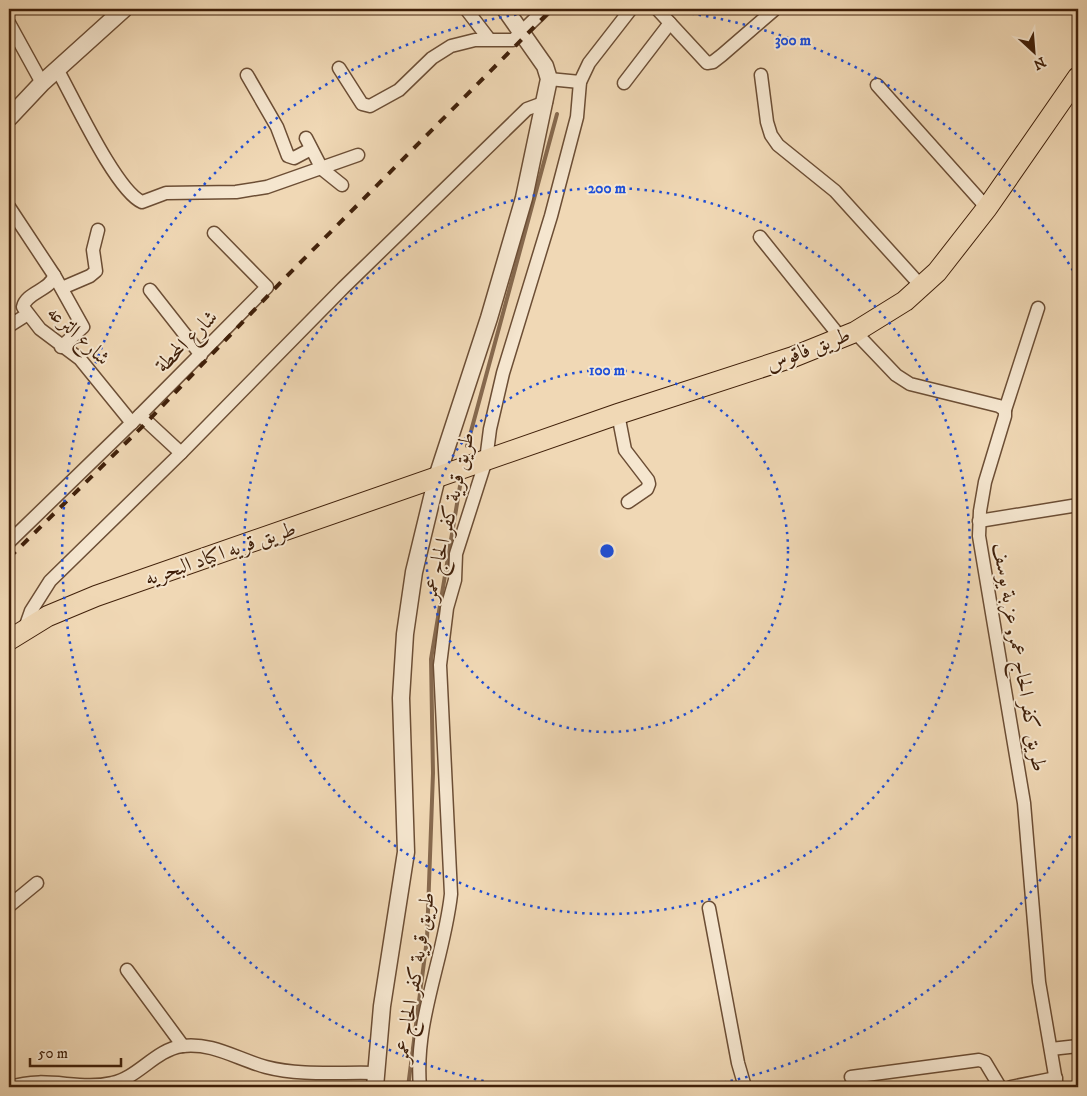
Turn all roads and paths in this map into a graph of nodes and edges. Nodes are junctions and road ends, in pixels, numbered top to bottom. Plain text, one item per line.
1 (124, 9) edge
2 (466, 9) edge
3 (505, 9) edge
4 (546, 9) edge
5 (631, 9) edge
6 (657, 9) edge
7 (774, 10) edge
8 (9, 23) edge
9 (670, 23) junction
10 (521, 33) junction
11 (489, 39) junction
12 (339, 68) dead end
13 (57, 69) junction
14 (247, 75) dead end
15 (762, 75) dead end
16 (1078, 77) edge
17 (550, 80) junction
18 (580, 82) junction
19 (624, 83) dead end
20 (42, 84) junction
21 (877, 85) dead end
22 (546, 102) junction
23 (9, 118) edge
24 (358, 155) dead end
25 (322, 169) junction
26 (342, 185) dead end
27 (9, 207) edge
28 (987, 208) junction
29 (98, 230) dead end
30 (214, 233) dead end
31 (760, 237) dead end
32 (54, 275) junction
33 (922, 287) junction
34 (62, 288) junction
35 (150, 290) dead end
36 (1038, 308) dead end
37 (28, 314) junction
38 (9, 326) edge
39 (848, 336) junction
40 (61, 347) junction
41 (201, 355) junction
42 (1005, 410) junction
43 (618, 414) junction
44 (136, 419) junction
45 (181, 453) junction
46 (486, 460) junction
47 (437, 477) junction
48 (628, 502) dead end
49 (1078, 505) edge
50 (979, 521) junction
51 (9, 542) edge
52 (17, 634) edge
53 (37, 883) dead end
54 (9, 906) edge
55 (709, 908) dead end
56 (127, 970) dead end
57 (183, 1046) junction
58 (1078, 1046) edge
59 (1051, 1049) junction
60 (851, 1077) dead end
61 (375, 1080) edge
62 (1056, 1083) edge
63 (91, 1086) edge
64 (10, 1087) edge
65 (420, 1087) edge
66 (745, 1087) edge
67 (1000, 1087) edge
68 (1011, 1087) edge

1 - 13 street
2 - 11 street
3 - 10 street
4 - 10 street
5 - 18 street, طريق قرية كفر الحاج عمر
6 - 9 street
7 - 9 street
8 - 20 street
9 - 19 street
10 - 11 street
10 - 17 street
11 - 12 street
13 - 20 street
13 - 25 street
14 - 25 street
15 - 33 street
16 - 28 main road, طريق فاقوس
17 - 18 street
17 - 22 street, طريق قرية كفر الحاج عمر
18 - 46 street, طريق قرية كفر الحاج عمر
20 - 23 street
21 - 28 street
22 - 45 street
22 - 47 street, طريق قرية كفر الحاج عمر
24 - 25 street
25 - 26 street
27 - 32 street, شارع الترعه
28 - 33 main road, طريق فاقوس
29 - 34 street
30 - 41 street, شارع المحطة
31 - 39 street
32 - 34 street
32 - 37 street, شارع الترعه
33 - 39 main road, طريق فاقوس
34 - 40 street
35 - 41 street
36 - 42 street, طريق كفر الحاج عمر, عزبة يوسف
37 - 38 street
37 - 40 street, شارع الترعه
39 - 42 street
39 - 43 main road, طريق فاقوس
40 - 44 street, شارع الترعه
41 - 44 street, شارع المحطة
42 - 50 street, طريق كفر الحاج عمر, عزبة يوسف
43 - 46 main road, طريق فاقوس
43 - 48 street
44 - 45 street, شارع الترعه
44 - 51 street, شارع المحطة
45 - 52 street
46 - 47 main road, طريق فاقوس
46 - 65 street, طريق قرية كفر الحاج عمر
47 - 52 main road, طريق قريه اكياد البحريه
47 - 61 street, طريق قرية كفر الحاج عمر
49 - 50 street
50 - 59 street, طريق كفر الحاج عمر, عزبة يوسف
53 - 54 street
55 - 66 street
56 - 57 street
57 - 61 street
57 - 63 street
58 - 59 street
59 - 62 street, طريق كفر الحاج عمر, عزبة يوسف
60 - 67 street
62 - 68 street
63 - 64 street

